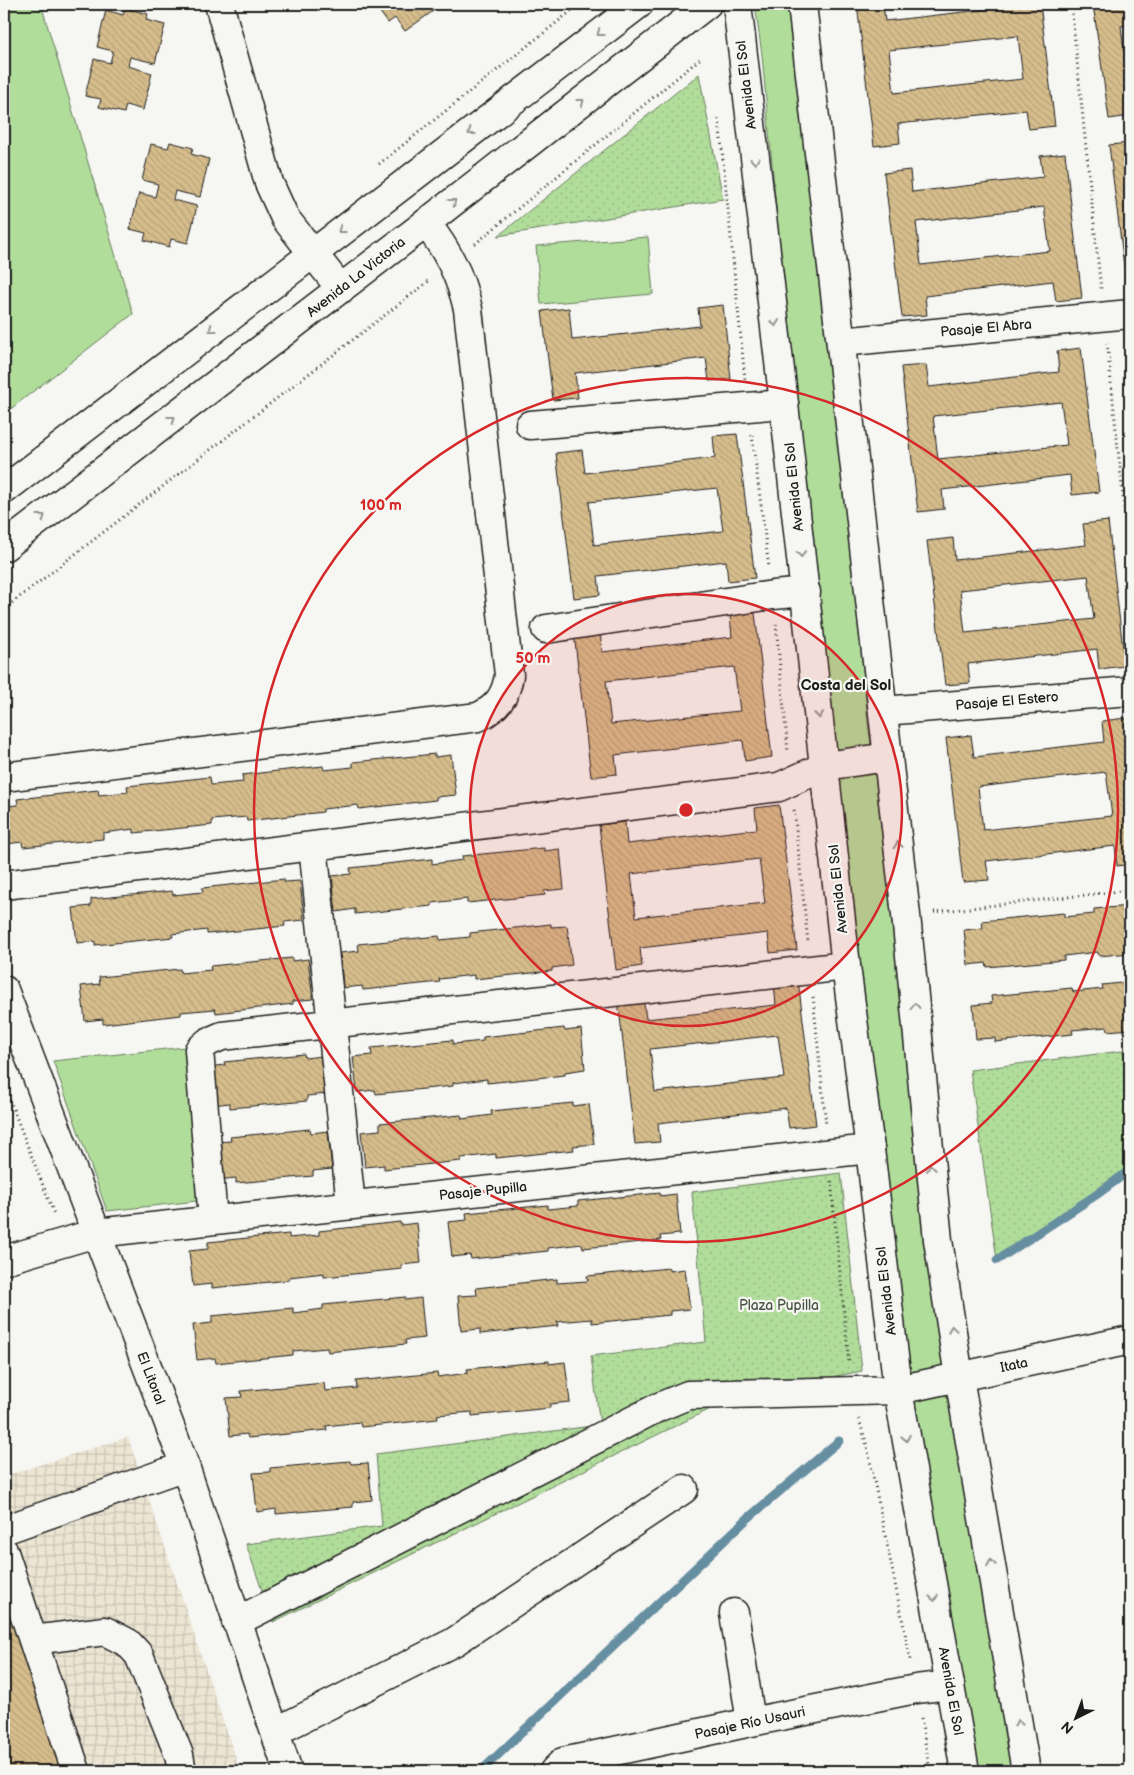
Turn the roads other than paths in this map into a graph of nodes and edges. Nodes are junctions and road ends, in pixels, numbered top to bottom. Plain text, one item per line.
1 (219, 4) edge
2 (639, 4) edge
3 (707, 4) edge
4 (736, 4) edge
5 (806, 6) edge
6 (426, 223) junction
7 (312, 252) junction
8 (341, 289) junction
9 (1117, 316) edge
10 (841, 342) junction
11 (784, 404) junction
12 (530, 425) dead end
13 (4, 490) edge
14 (4, 547) edge
15 (806, 592) junction
16 (546, 629) dead end
17 (1130, 691) edge
18 (883, 711) junction
19 (888, 757) junction
20 (825, 766) junction
21 (4, 777) edge
22 (313, 846) junction
23 (4, 885) edge
24 (846, 966) junction
25 (4, 990) edge
26 (332, 1024) junction
27 (870, 1149) junction
28 (352, 1205) junction
29 (213, 1220) junction
30 (96, 1233) junction
31 (4, 1260) edge
32 (1130, 1340) edge
33 (959, 1378) junction
34 (898, 1390) junction
35 (185, 1466) junction
36 (684, 1489) dead end
37 (4, 1530) edge
38 (4, 1552) edge
39 (734, 1613) dead end
40 (236, 1622) junction
41 (33, 1640) junction
42 (950, 1685) junction
43 (751, 1722) junction
44 (275, 1732) junction
45 (76, 1771) edge
46 (182, 1771) edge
47 (288, 1771) edge
48 (554, 1771) edge
49 (966, 1771) edge
50 (1026, 1771) edge

1 - 7 street
2 -> 7 street
6 -> 3 street, Avenida La Victoria
4 -> 11 street, Avenida El Sol
5 - 10 street
6 - 8 street, Avenida La Victoria
6 - 21 street
7 - 8 street
7 -> 13 street
14 -> 8 street, Avenida La Victoria
9 - 10 street, Pasaje El Abra
10 - 18 street
11 - 12 street
11 -> 15 street, Avenida El Sol
15 - 16 street
15 -> 20 street, Avenida El Sol
17 - 18 street, Pasaje El Estero
18 - 19 street
19 - 20 street
33 -> 19 street
20 - 22 street
20 - 24 street, Avenida El Sol
22 - 23 street
22 - 26 street
24 - 26 street
24 - 27 street, Avenida El Sol
25 - 30 street, El Litoral
26 - 28 street
26 - 29 street
27 - 28 street, Pasaje Pupilla
27 - 34 street, Avenida El Sol
28 - 29 street, Pasaje Pupilla
29 - 30 street, Pasaje Pupilla
30 - 31 street, Pasaje Pupilla
30 - 35 street, El Litoral
32 - 33 street, Itata
33 - 34 street, Itata
50 -> 33 street
34 - 40 street, Itata
34 -> 42 street, Avenida El Sol
35 - 37 street
35 - 40 street, El Litoral
36 - 44 street
38 - 41 street
39 - 43 street
40 - 44 street, El Litoral
41 - 45 street
41 - 46 street
42 - 43 street, Pasaje Río Usauri
42 - 49 street, Avenida El Sol
43 - 48 street, Pasaje Río Usauri
44 - 47 street, El Litoral

